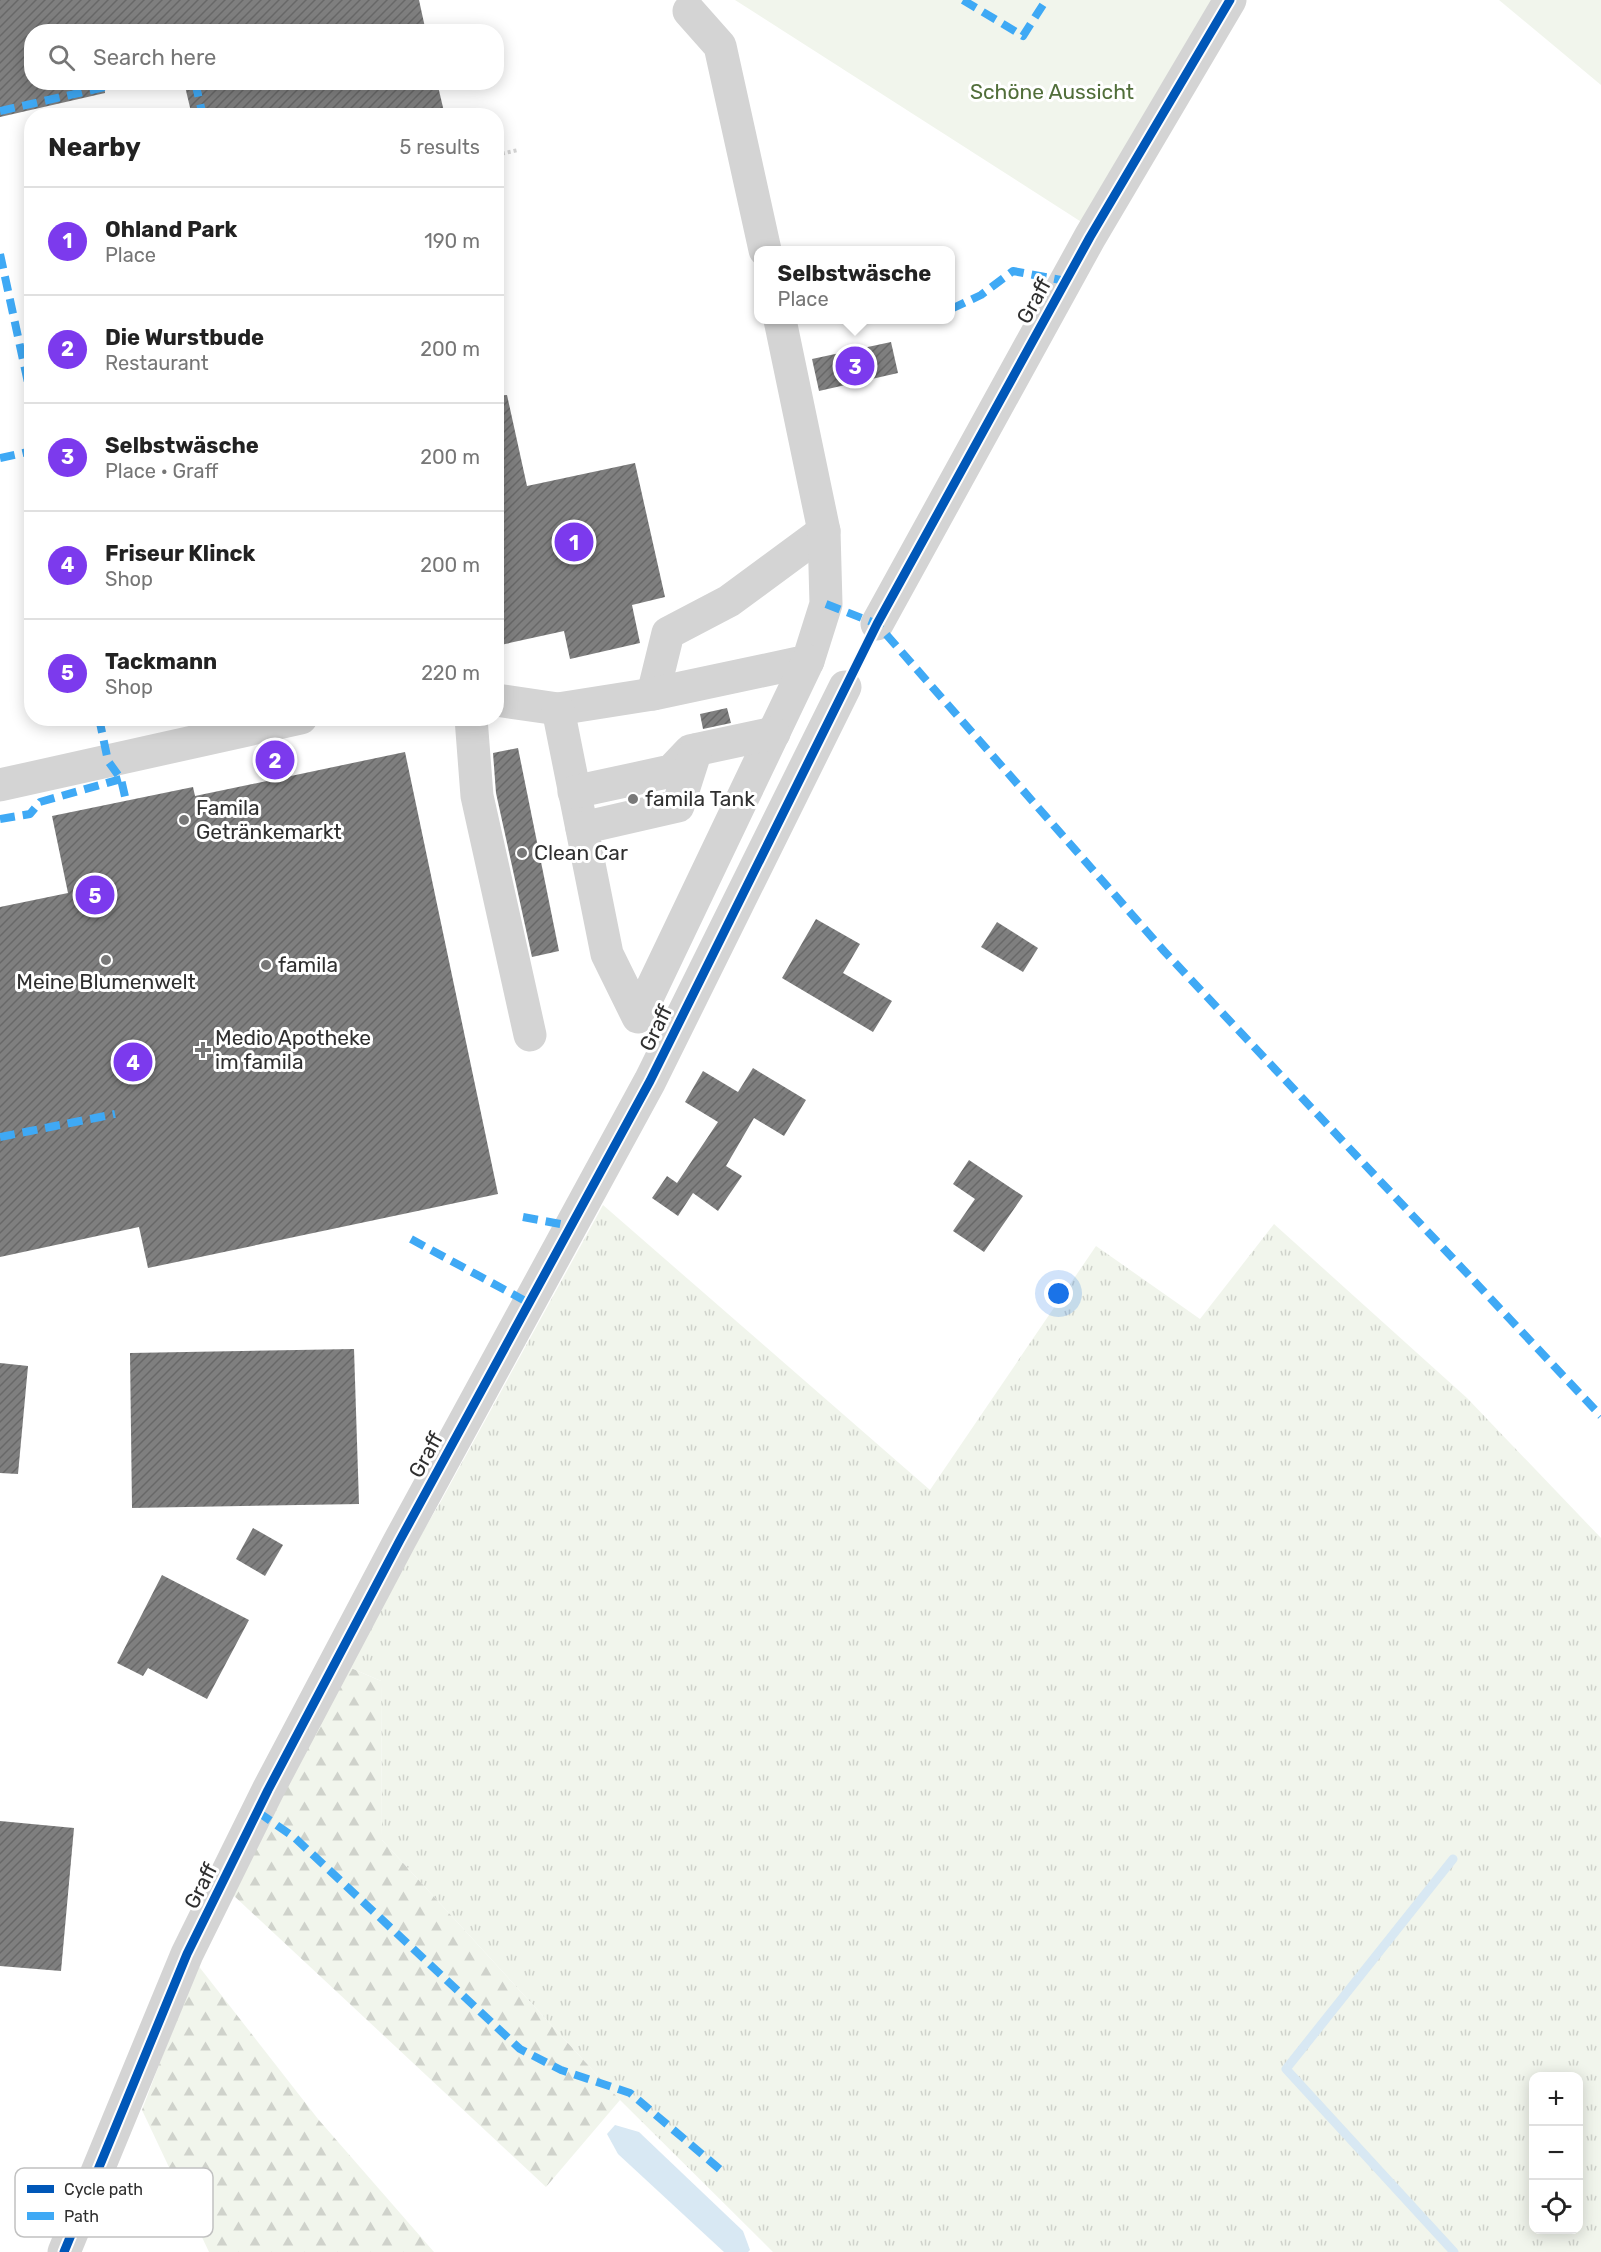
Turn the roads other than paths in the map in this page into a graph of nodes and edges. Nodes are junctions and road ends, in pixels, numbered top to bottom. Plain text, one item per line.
1 (1230, 0) edge
2 (689, 11) dead end
3 (764, 246) edge
4 (781, 324) edge
5 (824, 531) junction
6 (877, 624) dead end
7 (808, 661) junction
8 (845, 687) dead end
9 (653, 694) junction
10 (504, 701) edge
11 (558, 709) junction
12 (265, 726) edge
13 (472, 726) edge
14 (774, 733) junction
15 (696, 750) junction
16 (0, 785) edge
17 (574, 792) junction
18 (582, 828) junction
19 (530, 1035) dead end
20 (99, 2168) edge
21 (70, 2237) edge
22 (64, 2252) edge

1 - 6 street, Graff
2 - 3 street
4 - 5 street
5 - 7 street
5 - 9 street
7 - 9 street
7 - 14 street
8 - 20 street, Graff
9 - 11 street
10 - 11 street
11 - 17 street
12 - 16 street
13 - 19 street
14 - 15 street
14 - 18 street
15 - 17 street
15 - 18 street
17 - 18 street
21 - 22 street, Graff

